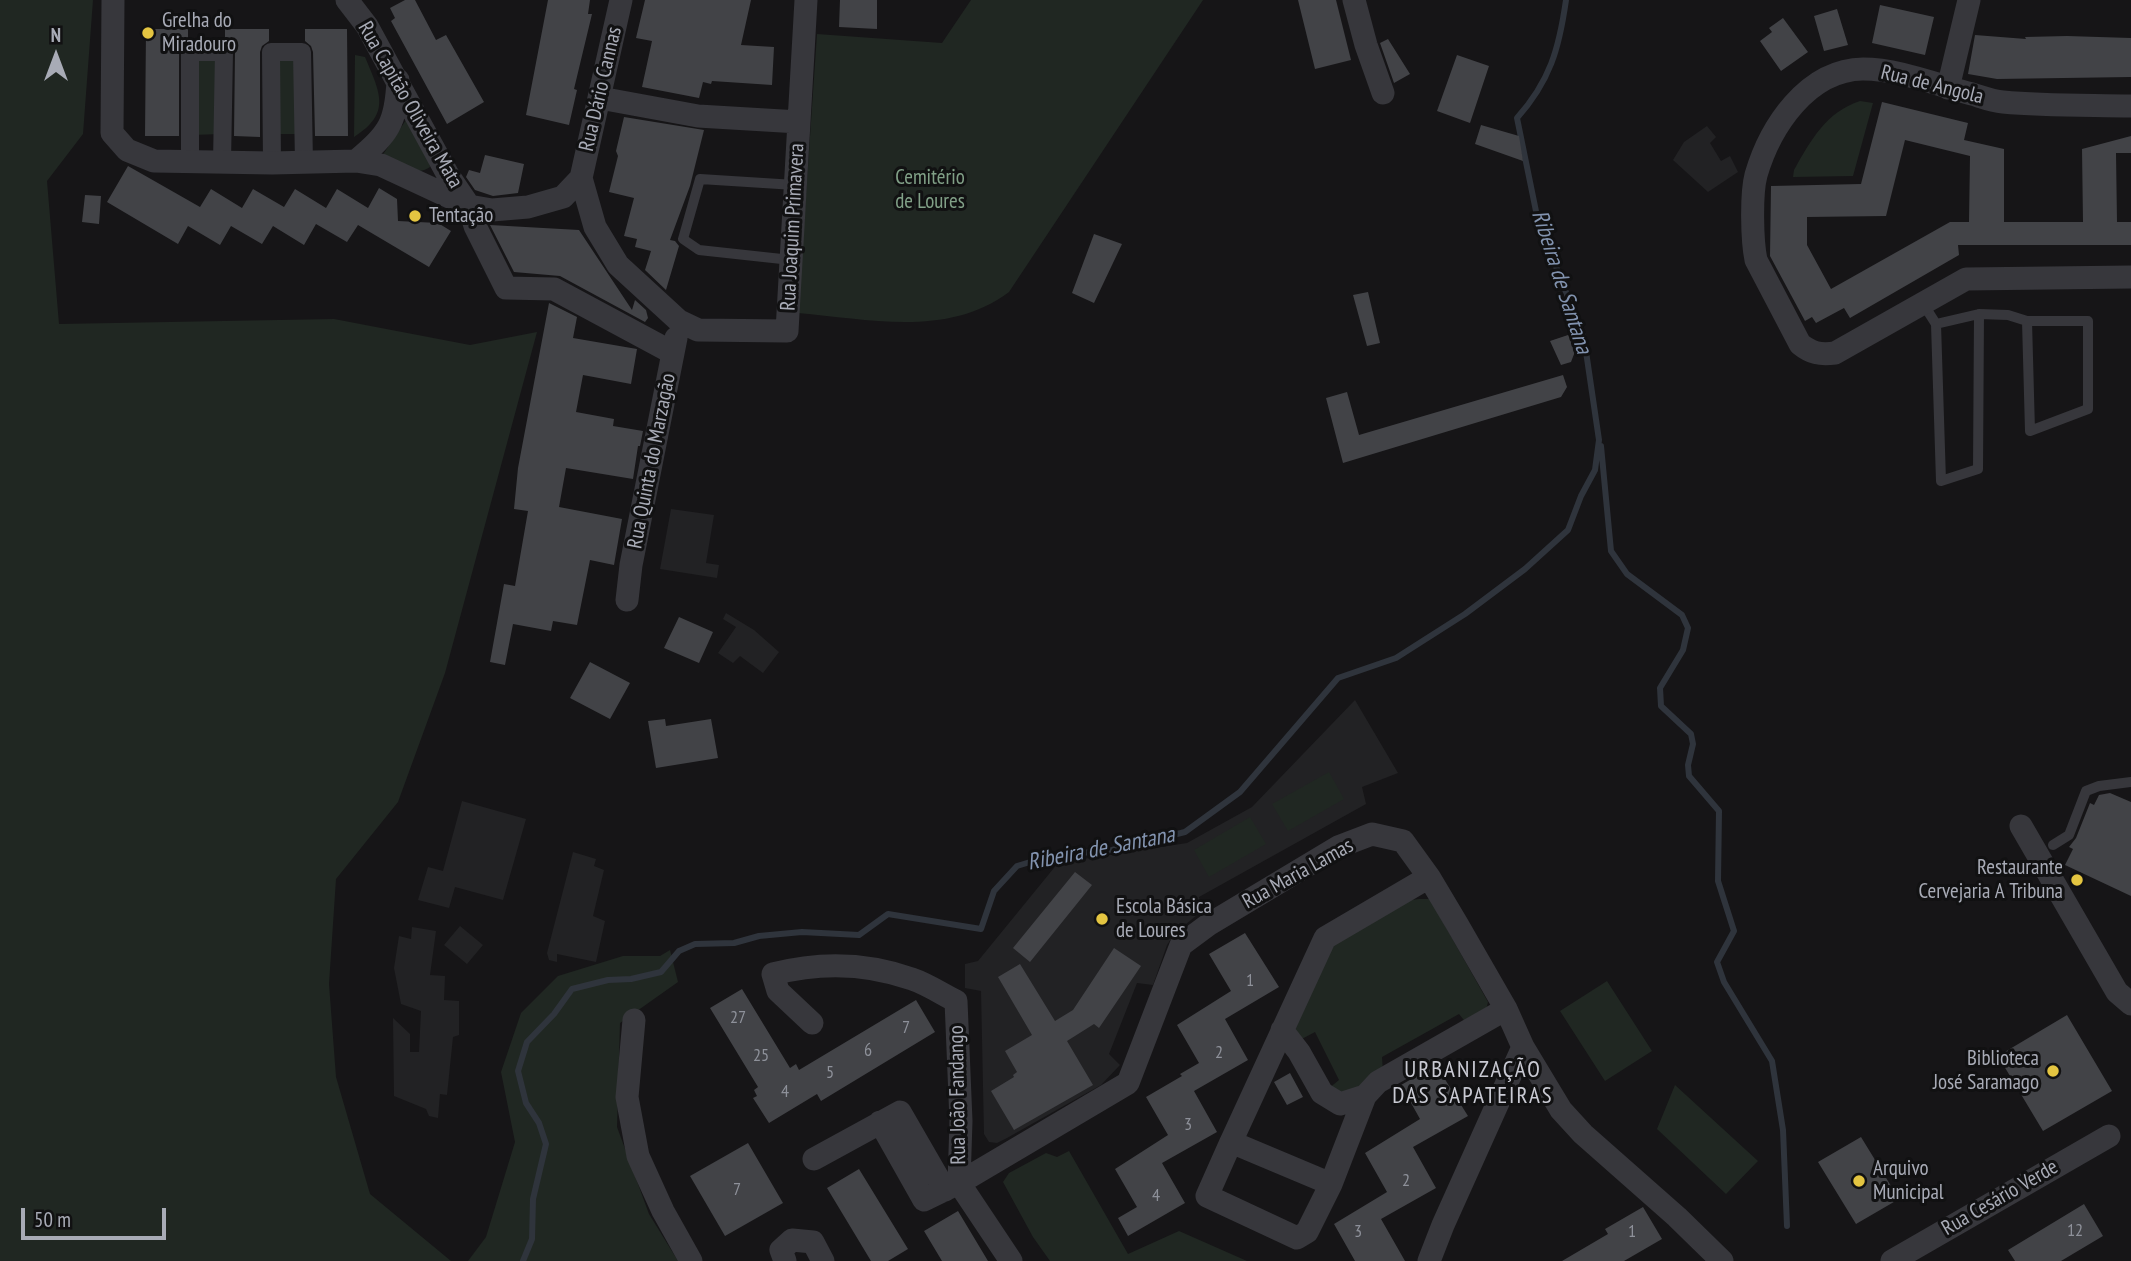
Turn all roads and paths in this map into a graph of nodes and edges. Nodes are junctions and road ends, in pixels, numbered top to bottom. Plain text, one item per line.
1 (113, 0) edge
2 (621, 0) edge
3 (806, 0) edge
4 (1354, 0) edge
5 (1969, 0) edge
6 (350, 1) edge
7 (398, 80) junction
8 (1948, 88) junction
9 (1383, 93) dead end
10 (600, 98) junction
11 (2131, 106) edge
12 (799, 122) junction
13 (190, 161) junction
14 (356, 161) junction
15 (222, 162) junction
16 (272, 163) junction
17 (304, 163) junction
18 (581, 178) junction
19 (795, 185) junction
20 (469, 206) junction
21 (791, 260) junction
22 (2131, 277) edge
23 (1922, 302) junction
24 (1979, 314) junction
25 (679, 321) junction
26 (2027, 321) junction
27 (1936, 324) junction
28 (787, 331) joint
29 (673, 353) junction
30 (627, 600) dead end
31 (2131, 782) edge
32 (2021, 826) dead end
33 (2053, 845) dead end
34 (1429, 877) junction
35 (2131, 1004) edge
36 (1506, 1009) junction
37 (634, 1020) dead end
38 (812, 1023) dead end
39 (1282, 1030) junction
40 (1523, 1047) junction
41 (1365, 1096) junction
42 (2109, 1136) dead end
43 (1231, 1142) junction
44 (814, 1159) dead end
45 (1331, 1184) junction
46 (952, 1186) junction
47 (1716, 1259) edge
48 (691, 1261) edge
49 (785, 1261) edge
50 (823, 1261) edge
51 (1011, 1261) edge
52 (1429, 1261) edge
53 (1892, 1261) edge

1 - 13 street, Rua Dário Cannas
2 - 10 street, Rua Dário Cannas
3 - 12 street, Rua Joaquim Primavera
4 - 9 street
5 - 8 street
6 - 7 street, Rua Capitão Oliveira Mata
7 - 14 street
7 - 20 street, Rua Capitão Oliveira Mata
8 - 11 street, Rua de Angola
8 - 23 street, Rua de Angola
10 - 12 street
10 - 18 street, Rua Dário Cannas
12 - 19 street, Rua Joaquim Primavera
13 - 15 street, Rua Dário Cannas
13 - 15 street
14 - 17 street, Rua Dário Cannas
14 - 20 street, Rua Dário Cannas
15 - 16 street, Rua Dário Cannas
16 - 17 street, Rua Dário Cannas
16 - 17 street
18 - 20 street, Rua Dário Cannas
18 - 25 street, Rua Dário Cannas
19 - 21 street, Rua Joaquim Primavera
19 - 21 lane
20 - 29 street, Rua Capitão Oliveira Mata
21 - 28 street, Rua Joaquim Primavera
22 - 23 street
23 - 27 lane
24 - 26 lane
24 - 27 lane
24 - 27 lane
25 - 28 street, Rua Dário Cannas
25 - 29 street, Rua Quinta do Marzagão
26 - 26 lane
29 - 30 street, Rua Quinta do Marzagão
31 - 33 lane
32 - 35 street
34 - 36 street, Rua Maria Lamas
34 - 39 street
34 - 46 street, Rua Maria Lamas
36 - 40 street, Rua Maria Lamas
36 - 41 street
37 - 48 street
38 - 46 street, Rua João Fandango
39 - 41 street
39 - 43 street
40 - 47 street, Rua Maria Lamas
40 - 52 street
41 - 45 street
42 - 53 street, Rua Cesário Verde
43 - 45 street
43 - 45 street
44 - 46 street
46 - 51 street, Rua João Fandango
49 - 50 street

